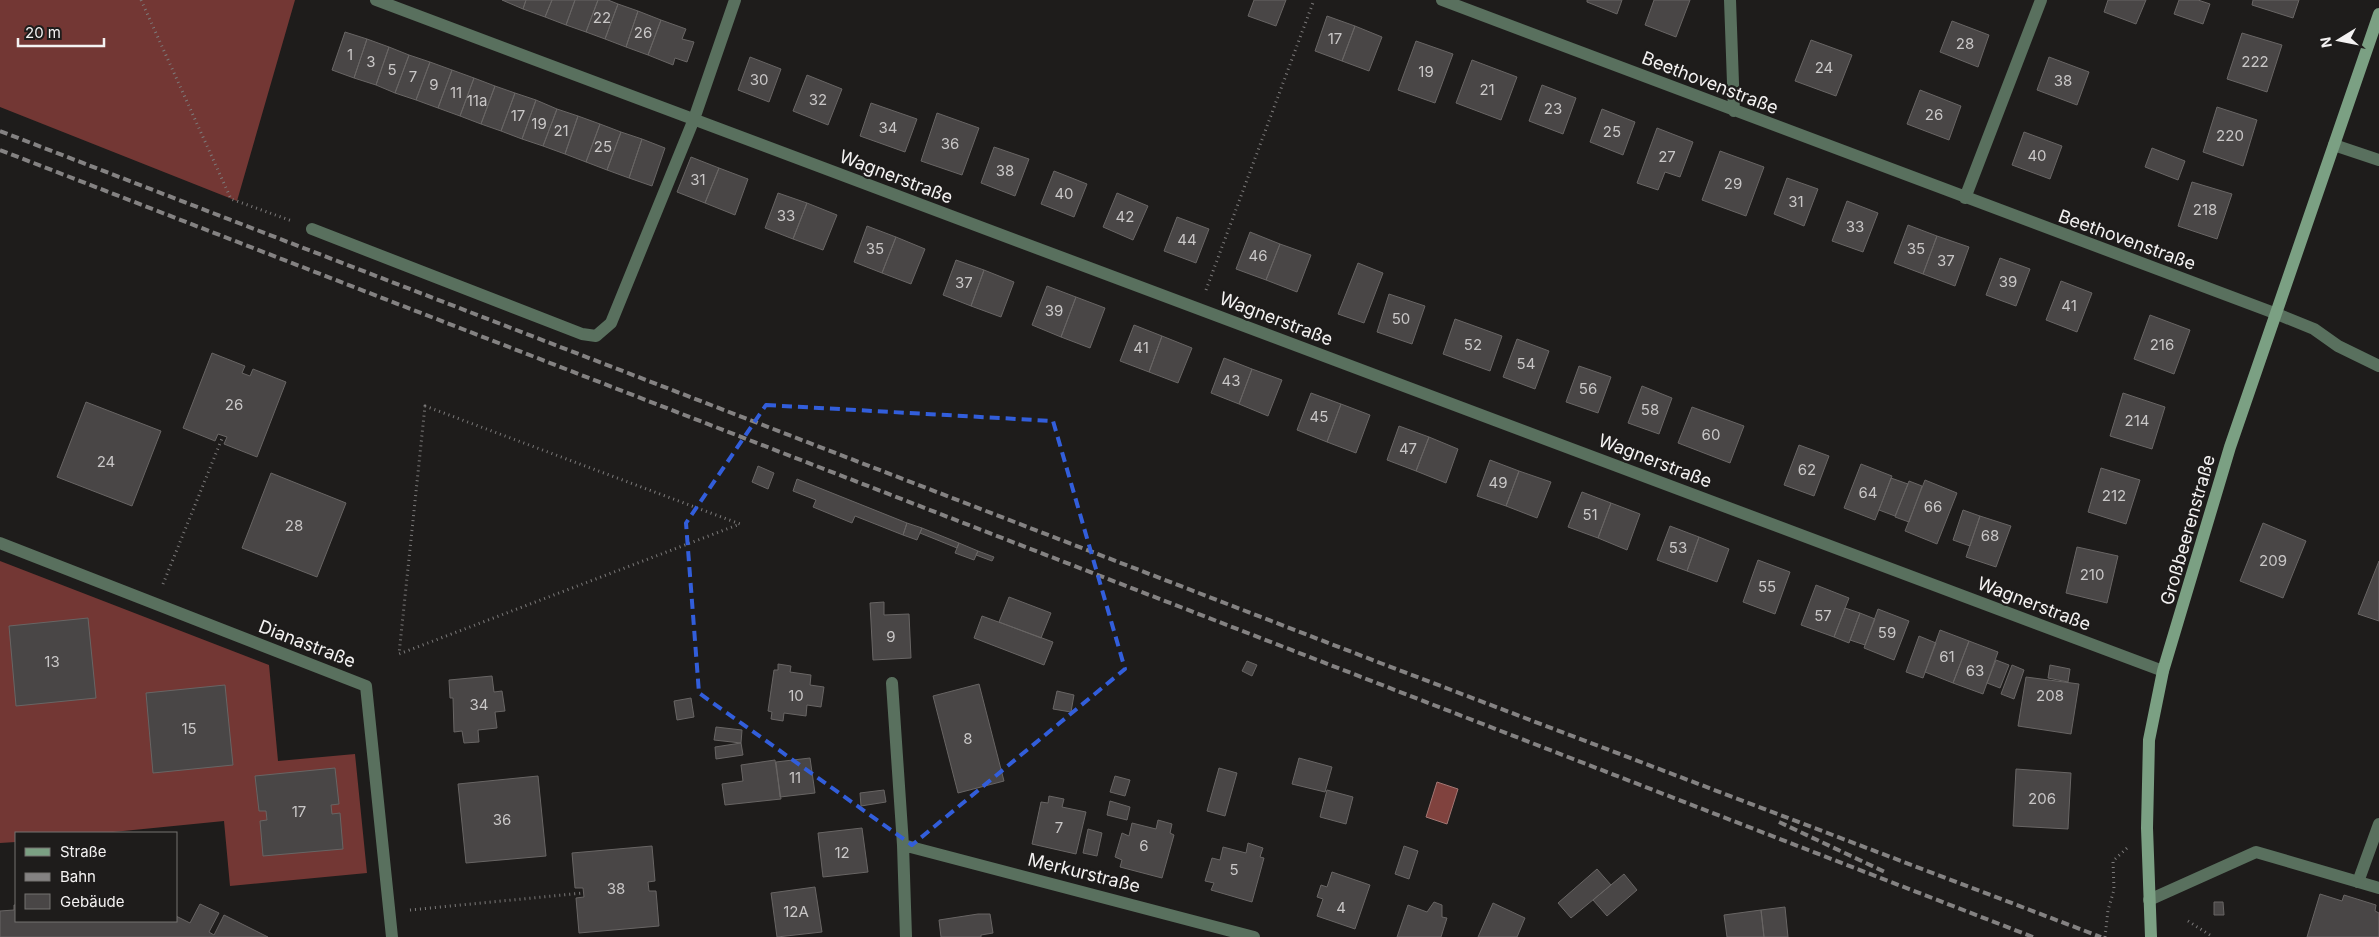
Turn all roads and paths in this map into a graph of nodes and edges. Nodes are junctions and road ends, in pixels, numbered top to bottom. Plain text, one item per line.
1 (141, 0) edge
2 (376, 0) edge
3 (735, 0) edge
4 (1314, 0) edge
5 (1442, 0) edge
6 (1730, 0) edge
7 (2041, 0) edge
8 (2379, 14) edge
9 (1734, 111) junction
10 (694, 119) junction
11 (2334, 145) junction
12 (2379, 160) edge
13 (1965, 198) junction
14 (312, 229) joint
15 (1199, 309) junction
16 (2277, 314) junction
17 (2379, 366) edge
18 (223, 436) dead end
19 (0, 543) edge
20 (156, 603) junction
21 (399, 654) joint
22 (2163, 671) junction
23 (892, 682) dead end
24 (2379, 824) edge
25 (904, 845) junction
26 (2113, 861) dead end
27 (2358, 882) junction
28 (2379, 888) edge
29 (583, 893) dead end
30 (2149, 900) junction
31 (390, 912) junction
32 (2188, 921) dead end
33 (392, 937) edge
34 (906, 937) edge
35 (1254, 937) edge
36 (2105, 937) edge
37 (2151, 937) edge
38 (2213, 937) edge

1 - 14 path
2 - 10 street, Wagnerstraße
3 - 10 street
4 - 15 path
5 - 9 street, Beethovenstraße
6 - 9 street
7 - 13 street
8 - 11 street, Großbeerenstraße
9 - 13 street, Beethovenstraße
10 - 14 street
10 - 15 street, Wagnerstraße
11 - 12 street
11 - 16 street, Großbeerenstraße
13 - 16 street, Beethovenstraße
15 - 22 street, Wagnerstraße
16 - 17 street, Beethovenstraße
16 - 22 street, Großbeerenstraße
18 - 20 path
19 - 20 street, Dianastraße
20 - 31 street, Dianastraße
21 - 21 path
22 - 30 street, Großbeerenstraße
23 - 25 street
24 - 27 street
25 - 34 street
25 - 35 street, Merkurstraße
26 - 36 path
27 - 28 street
27 - 30 street
29 - 31 path
30 - 37 street, Großbeerenstraße
31 - 33 street, Dianastraße
32 - 38 path

